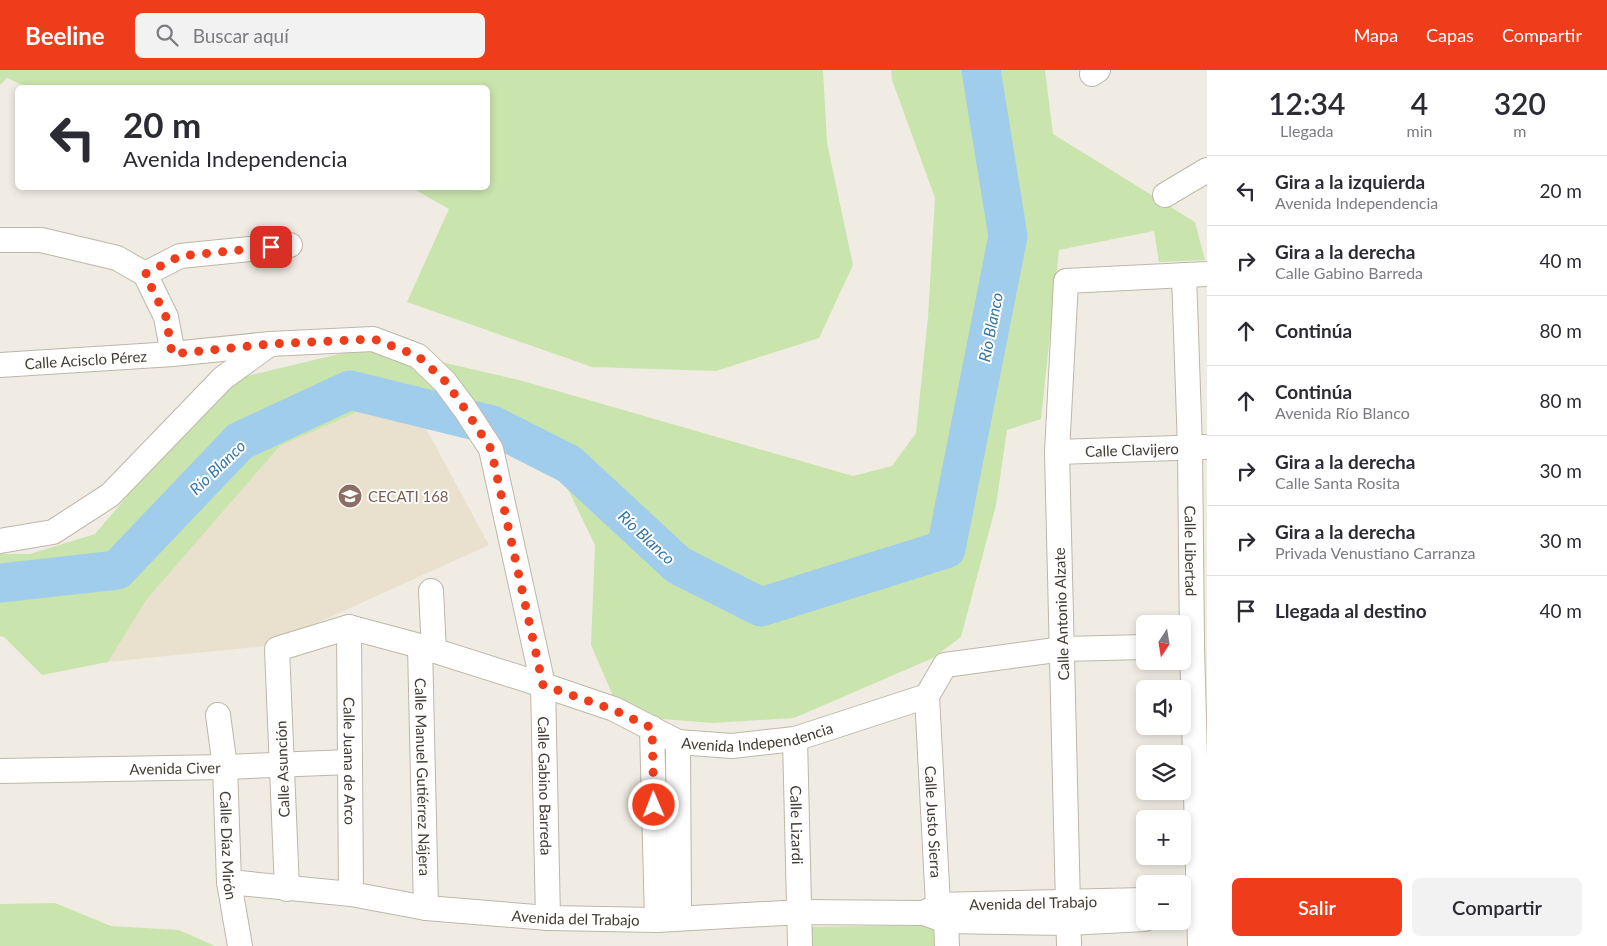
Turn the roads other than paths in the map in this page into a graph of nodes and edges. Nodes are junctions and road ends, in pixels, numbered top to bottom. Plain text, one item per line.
1 (1207, 170) edge
2 (1165, 195) dead end
3 (0, 240) edge
4 (290, 245) dead end
5 (145, 274) junction
6 (1207, 274) edge
7 (1184, 275) junction
8 (270, 344) junction
9 (172, 354) junction
10 (0, 365) edge
11 (1199, 447) edge
12 (491, 449) joint
13 (1057, 452) junction
14 (0, 541) edge
15 (431, 591) dead end
16 (349, 626) junction
17 (1194, 645) edge
18 (1136, 647) edge
19 (427, 648) junction
20 (1063, 649) junction
21 (543, 685) junction
22 (926, 696) junction
23 (218, 715) dead end
24 (652, 728) junction
25 (795, 739) junction
26 (678, 742) junction
27 (350, 762) junction
28 (282, 765) junction
29 (225, 767) junction
30 (0, 771) edge
31 (229, 882) junction
32 (287, 889) junction
33 (351, 894) junction
34 (1136, 903) edge
35 (1196, 907) edge
36 (426, 908) junction
37 (800, 912) junction
38 (936, 913) junction
39 (548, 918) junction
40 (668, 919) junction
41 (1136, 920) edge
42 (1068, 924) edge
43 (240, 946) edge
44 (800, 946) edge
45 (947, 946) edge
46 (1200, 946) edge

1 - 2 street
3 - 5 street
4 - 5 street
5 - 9 street
6 - 7 street
7 - 11 street, Calle Libertad
7 - 13 street, Calle Antonio Alzate
8 - 9 street, Calle Acisclo Pérez
8 - 12 street, Calle Acisclo Pérez
8 - 14 street
9 - 10 street, Calle Acisclo Pérez
11 - 13 street, Calle Clavijero
11 - 17 street, Calle Libertad
12 - 21 street, Calle Gabino Barreda
13 - 20 street, Calle Antonio Alzate
15 - 19 street, Calle Manuel Gutiérrez Nájera
16 - 19 street, Avenida Independencia
16 - 27 street, Calle Juana de Arco
16 - 28 street, Calle Asunción
17 - 35 street, Calle Libertad
18 - 20 street
19 - 21 street, Avenida Independencia
19 - 36 street, Calle Manuel Gutiérrez Nájera
20 - 22 street
20 - 42 street, Calle Antonio Alzate
21 - 24 street, Avenida Independencia
21 - 39 street, Calle Gabino Barreda
22 - 25 street, Avenida Independencia
22 - 38 street, Calle Justo Sierra
23 - 29 street, Calle Díaz Mirón
24 - 26 street, Avenida Independencia
24 - 40 street
25 - 26 street, Avenida Independencia
25 - 37 street, Calle Lizardi
26 - 40 street
27 - 28 street, Avenida Civer
27 - 33 street, Calle Juana de Arco
28 - 29 street, Avenida Civer
28 - 32 street, Calle Asunción
29 - 30 street, Avenida Civer
29 - 31 street, Calle Díaz Mirón
31 - 32 street, Avenida del Trabajo
31 - 43 street, Calle Díaz Mirón
32 - 33 street, Avenida del Trabajo
33 - 36 street, Avenida del Trabajo
34 - 42 street, Avenida del Trabajo
35 - 46 street, Calle Libertad
36 - 39 street, Avenida del Trabajo
37 - 38 street, Avenida del Trabajo
37 - 40 street, Avenida del Trabajo
37 - 44 street
38 - 42 street, Avenida del Trabajo
38 - 45 street, Calle Justo Sierra
39 - 40 street, Avenida del Trabajo
41 - 42 street, Avenida del Trabajo

